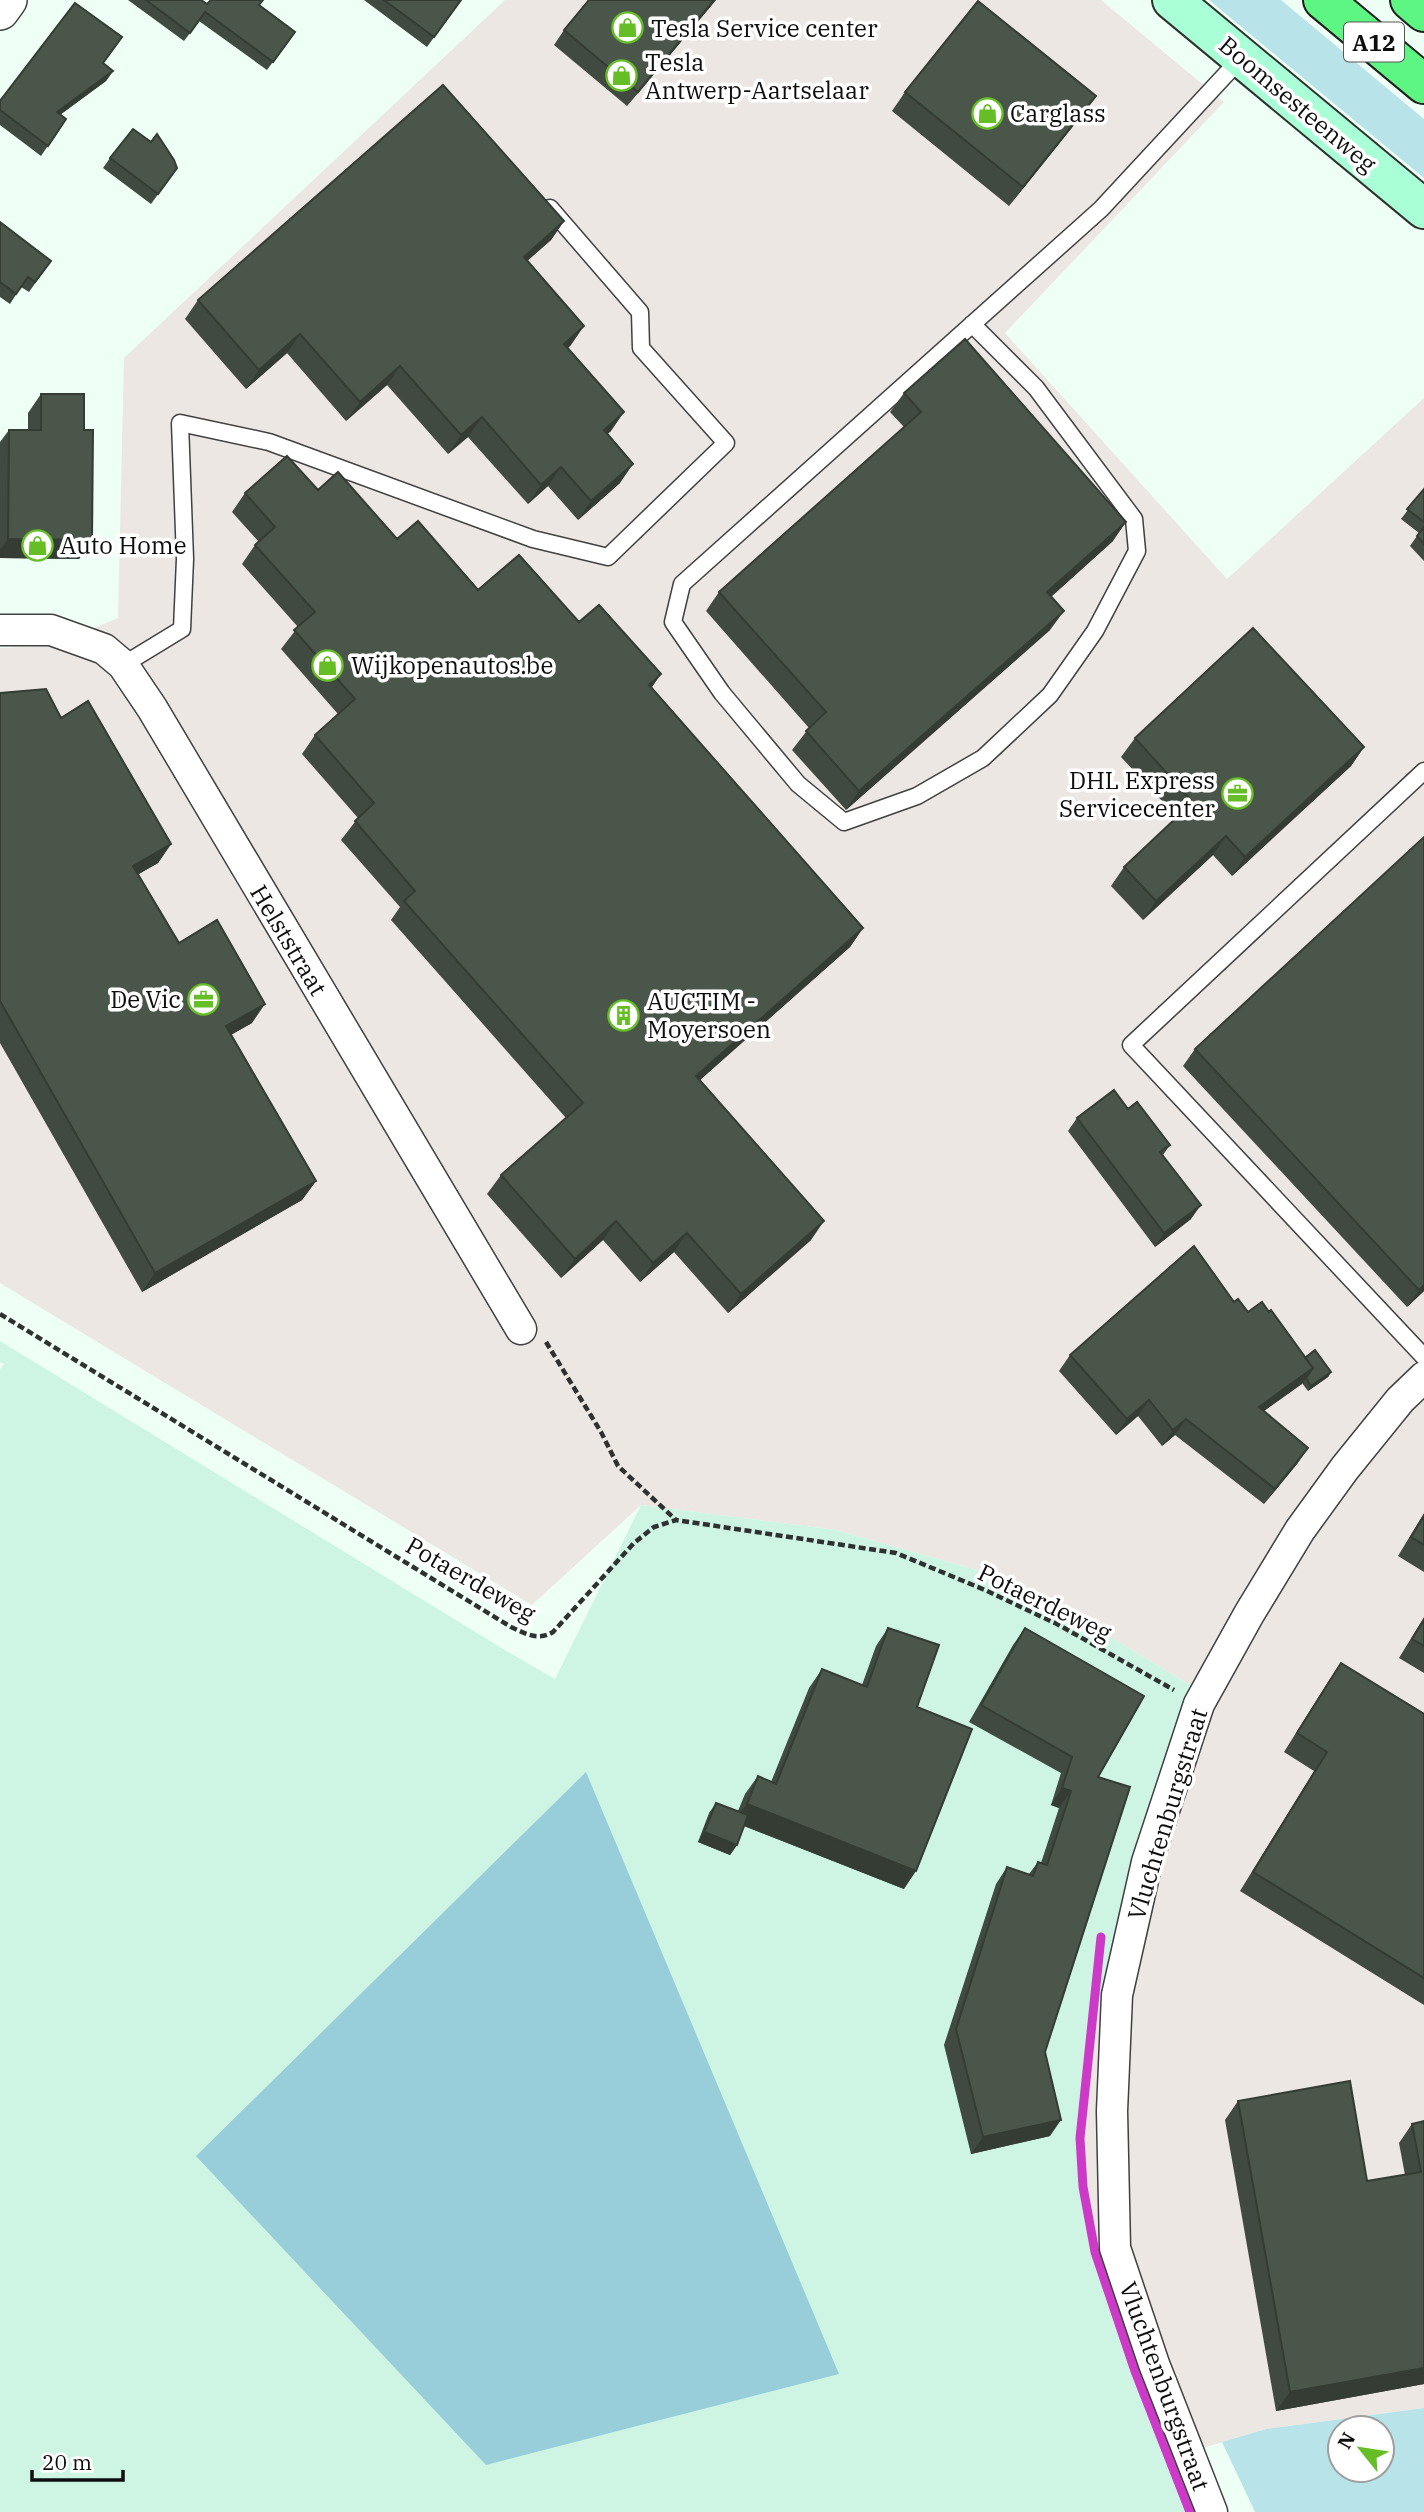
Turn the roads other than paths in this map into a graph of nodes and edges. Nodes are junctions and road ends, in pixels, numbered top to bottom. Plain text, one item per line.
1 (8, 0) edge
2 (1172, 0) edge
3 (1323, 0) edge
4 (1410, 0) edge
5 (0, 10) edge
6 (1424, 12) edge
7 (1242, 57) junction
8 (1424, 84) edge
9 (538, 197) edge
10 (1424, 209) edge
11 (972, 324) junction
12 (0, 630) edge
13 (123, 665) junction
14 (1424, 771) edge
15 (521, 1329) road end
16 (1424, 1357) edge
17 (1424, 1377) edge
18 (1212, 2512) edge

1 - 5 street
2 - 7 main road, Boomsesteenweg
3 - 8 highway, A12
4 - 6 highway, A12
7 - 10 main road, Boomsesteenweg
7 - 11 lane
9 - 13 lane
11 - 11 lane
12 - 13 street, Helststraat
13 - 15 street, Helststraat
14 - 16 lane
17 - 18 street, Vluchtenburgstraat

